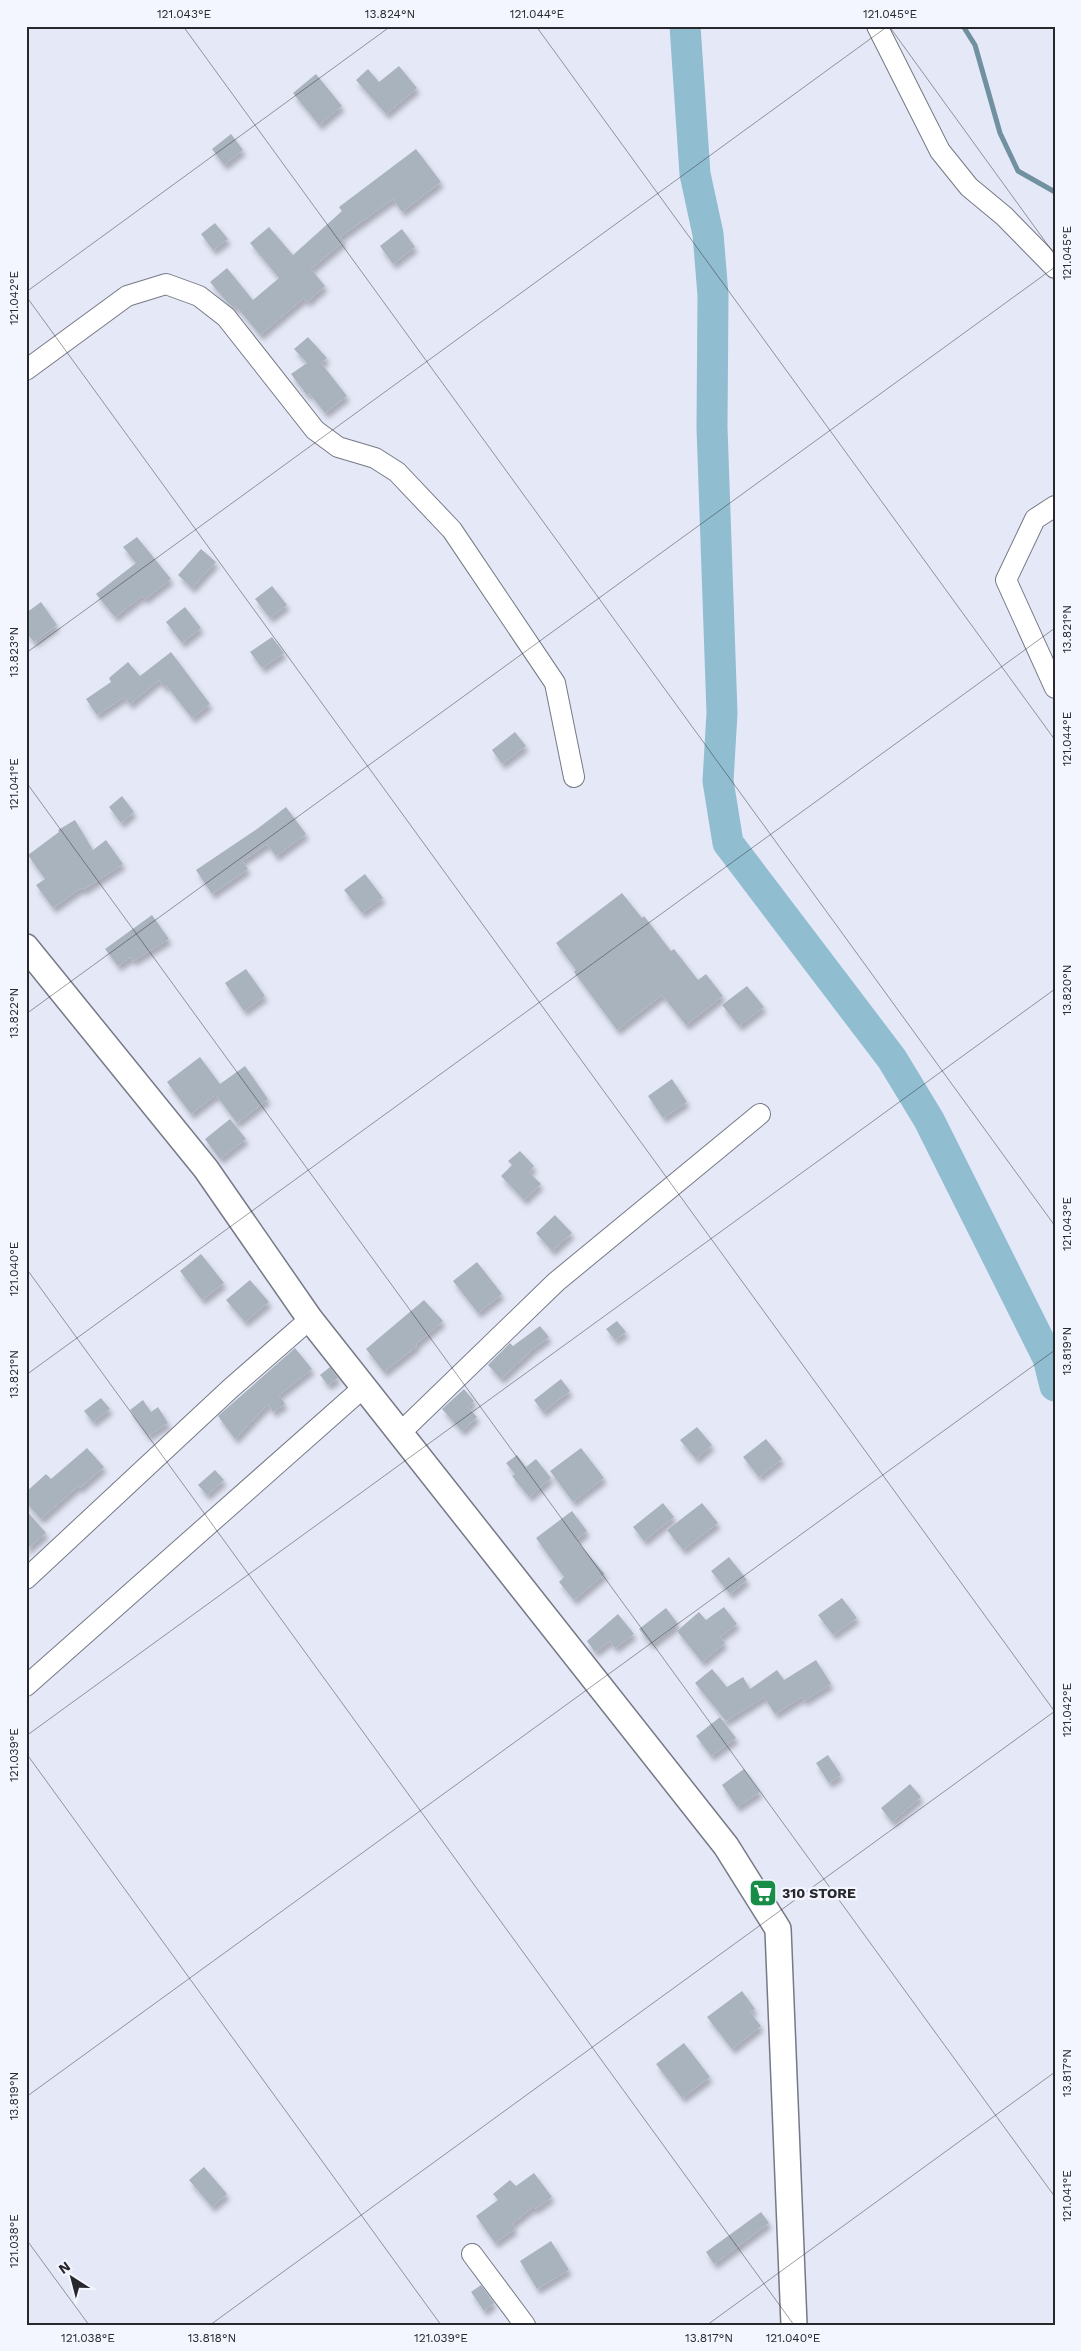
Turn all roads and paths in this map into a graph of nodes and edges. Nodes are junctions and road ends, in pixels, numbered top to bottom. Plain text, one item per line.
1 (877, 26) edge
2 (1055, 268) edge
3 (26, 370) edge
4 (1055, 506) edge
5 (1055, 688) edge
6 (574, 777) dead end
7 (26, 946) edge
8 (760, 1114) dead end
9 (310, 1318) junction
10 (364, 1387) junction
11 (400, 1433) junction
12 (26, 1579) edge
13 (26, 1686) edge
14 (472, 2254) dead end
15 (525, 2325) edge
16 (794, 2325) edge

1 - 2 street
3 - 6 street
4 - 5 street
7 - 9 street
8 - 11 street
9 - 10 street
9 - 12 street
10 - 11 street
10 - 13 street
11 - 16 street
14 - 15 street

